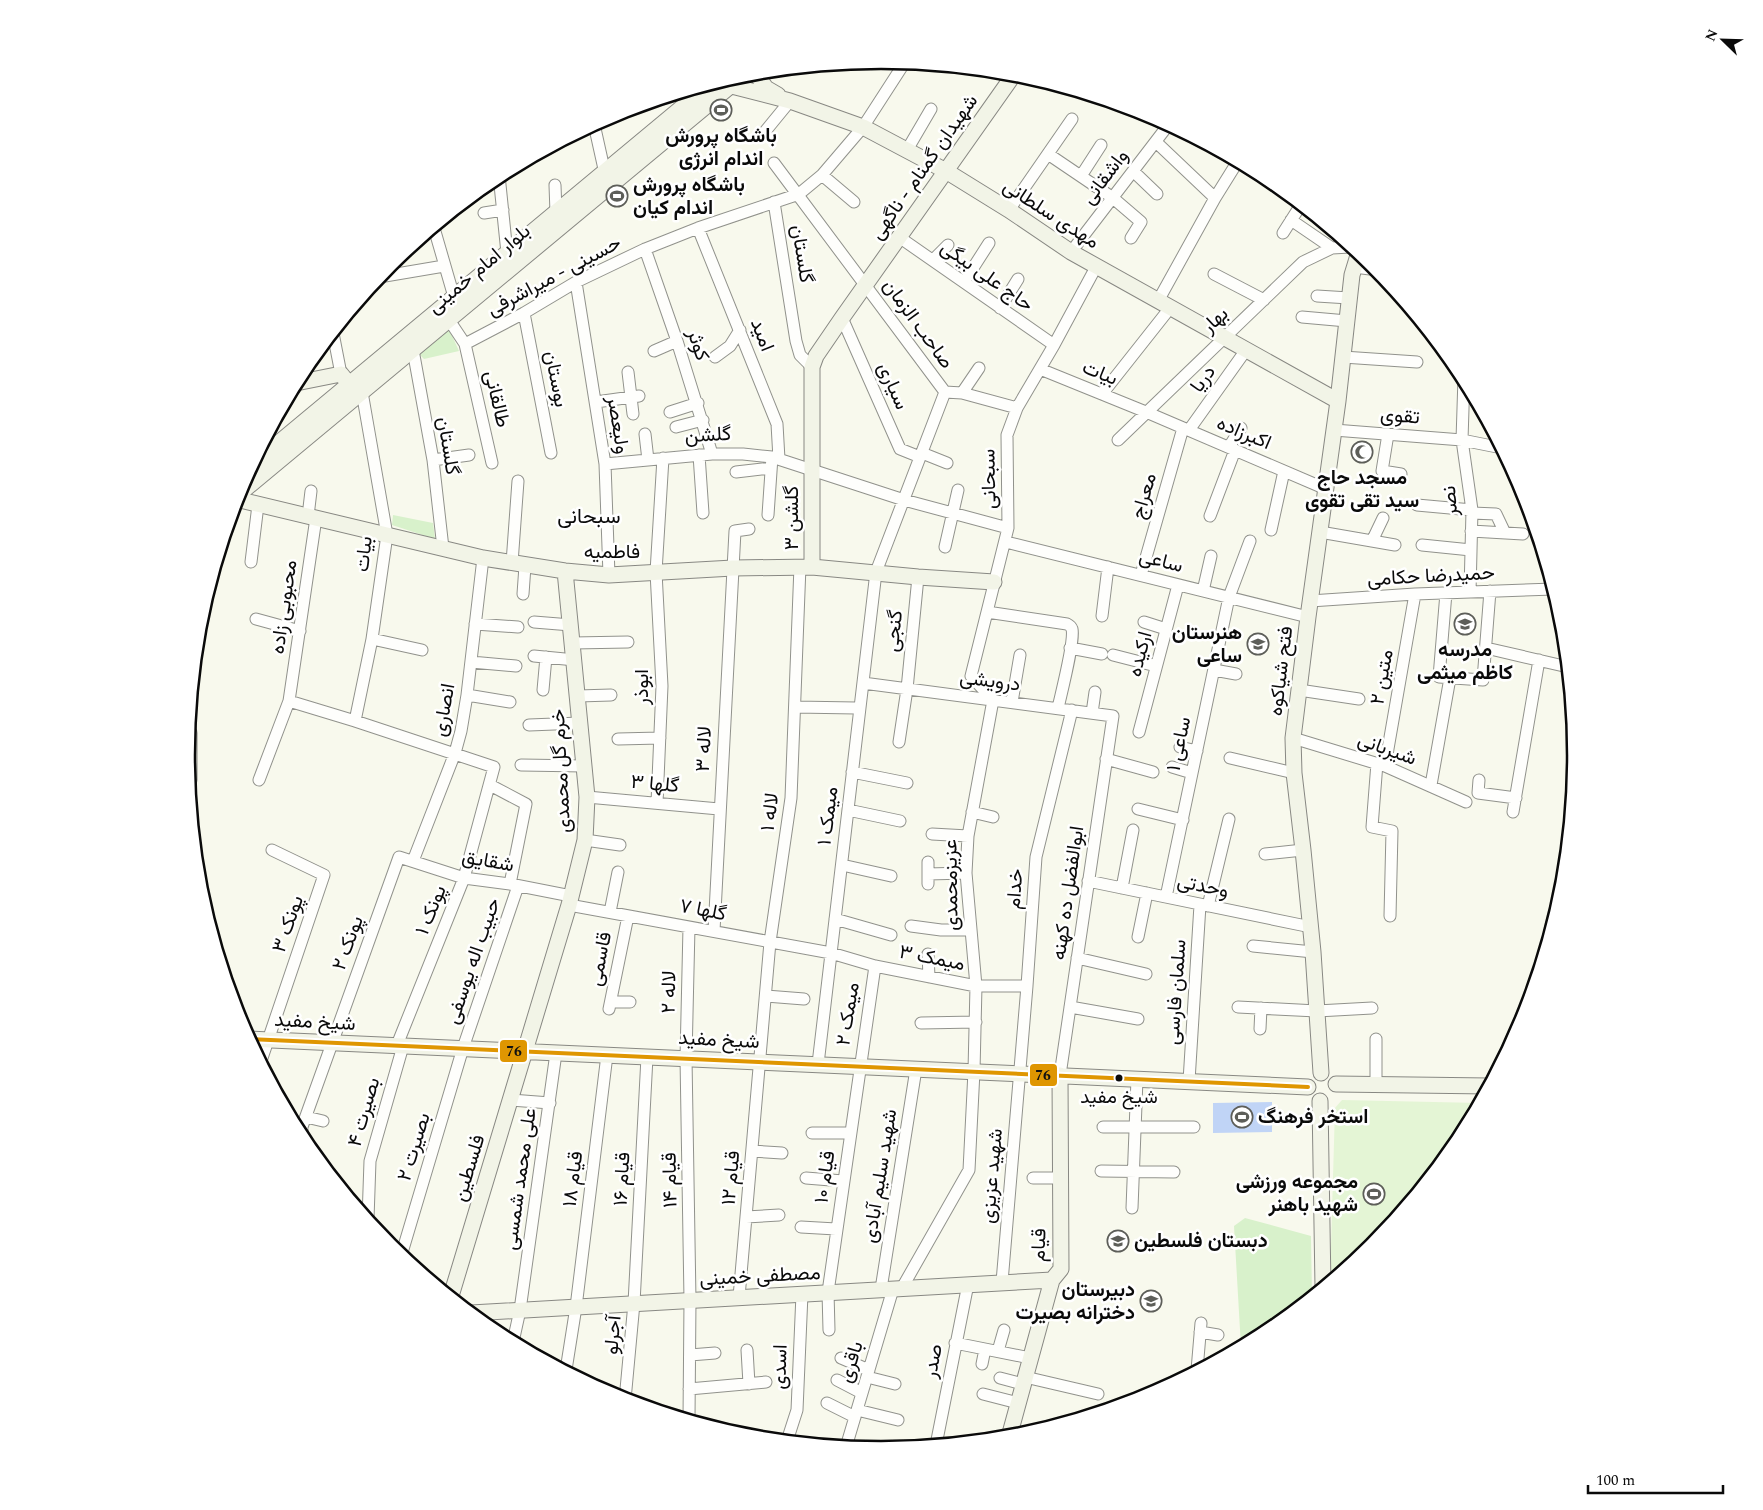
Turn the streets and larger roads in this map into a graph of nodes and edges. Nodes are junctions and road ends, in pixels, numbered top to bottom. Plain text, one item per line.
1 (900, 69) edge
2 (760, 80) edge
3 (1008, 81) edge
4 (731, 86) edge
5 (717, 89) edge
6 (700, 93) edge
7 (790, 101) junction
8 (931, 109) dead end
9 (1072, 119) dead end
10 (863, 127) junction
11 (1164, 130) edge
12 (596, 132) edge
13 (763, 134) dead end
14 (1156, 142) junction
15 (1102, 146) dead end
16 (907, 150) junction
17 (1048, 154) junction
18 (774, 163) dead end
19 (1234, 167) edge
20 (946, 171) junction
21 (1133, 171) junction
22 (822, 175) junction
23 (1080, 176) junction
24 (606, 180) junction
25 (500, 184) edge
26 (555, 185) dead end
27 (799, 194) junction
28 (1158, 194) dead end
29 (1113, 198) junction
30 (1215, 198) junction
31 (774, 202) junction
32 (854, 202) dead end
33 (502, 210) junction
34 (1009, 210) junction
35 (484, 213) dead end
36 (556, 213) junction
37 (698, 228) junction
38 (1283, 233) dead end
39 (436, 234) edge
40 (899, 237) junction
41 (1131, 238) dead end
42 (989, 244) dead end
43 (948, 245) dead end
44 (1332, 248) junction
45 (1344, 248) edge
46 (645, 249) junction
47 (1071, 252) junction
48 (507, 253) junction
49 (1353, 257) edge
50 (933, 260) junction
51 (444, 266) junction
52 (1096, 266) junction
53 (1367, 270) edge
54 (1353, 271) junction
55 (1214, 274) dead end
56 (391, 276) edge
57 (1018, 279) dead end
58 (576, 282) junction
59 (964, 282) junction
60 (866, 284) junction
61 (1317, 296) dead end
62 (454, 298) junction
63 (1349, 298) junction
64 (1264, 300) junction
65 (1164, 304) junction
66 (1000, 308) junction
67 (524, 312) junction
68 (1302, 317) dead end
69 (842, 318) junction
70 (449, 320) junction
71 (1346, 321) junction
72 (740, 330) junction
73 (1223, 337) junction
74 (335, 339) edge
75 (677, 341) junction
76 (465, 344) junction
77 (1054, 345) junction
78 (413, 350) junction
79 (1246, 350) junction
80 (654, 351) dead end
81 (1343, 357) junction
82 (715, 358) dead end
83 (1417, 362) dead end
84 (812, 367) junction
85 (979, 368) dead end
86 (1040, 369) junction
87 (628, 372) dead end
88 (305, 383) edge
89 (351, 383) junction
90 (945, 392) junction
91 (1464, 392) edge
92 (962, 393) junction
93 (1102, 394) junction
94 (635, 396) junction
95 (1338, 401) junction
96 (596, 402) junction
97 (698, 404) junction
98 (1017, 408) junction
99 (670, 412) dead end
100 (1146, 412) junction
101 (633, 414) dead end
102 (703, 420) junction
103 (676, 427) dead end
104 (1241, 428) dead end
105 (1186, 429) junction
106 (1334, 430) junction
107 (645, 434) dead end
108 (1388, 434) junction
109 (1118, 440) dead end
110 (1462, 440) junction
111 (1494, 446) edge
112 (1232, 449) junction
113 (265, 453) edge
114 (551, 453) dead end
115 (712, 454) junction
116 (699, 455) junction
117 (921, 455) junction
118 (469, 456) dead end
119 (663, 458) junction
120 (433, 460) junction
121 (648, 460) junction
122 (492, 462) dead end
123 (774, 462) junction
124 (947, 463) dead end
125 (605, 464) junction
126 (812, 470) junction
127 (1284, 470) junction
128 (736, 472) dead end
129 (1401, 474) dead end
130 (252, 481) edge
131 (518, 481) dead end
132 (1326, 489) junction
133 (958, 490) dead end
134 (311, 491) dead end
135 (904, 500) junction
136 (244, 501) edge
137 (258, 505) junction
138 (1417, 505) dead end
139 (1472, 512) junction
140 (703, 513) dead end
141 (952, 513) junction
142 (768, 515) dead end
143 (1210, 516) dead end
144 (312, 517) junction
145 (1383, 518) dead end
146 (1008, 528) junction
147 (749, 529) dead end
148 (1271, 530) dead end
149 (1471, 531) junction
150 (1320, 532) junction
151 (1505, 533) junction
152 (1523, 534) dead end
153 (387, 535) junction
154 (1250, 541) dead end
155 (1372, 541) junction
156 (1006, 542) junction
157 (1395, 545) dead end
158 (1422, 545) dead end
159 (944, 547) dead end
160 (442, 548) junction
161 (1471, 550) junction
162 (1212, 556) dead end
163 (482, 558) junction
164 (251, 562) dead end
165 (519, 564) junction
166 (806, 566) junction
167 (1108, 567) junction
168 (733, 568) junction
169 (566, 572) junction
170 (656, 572) junction
171 (876, 572) junction
172 (609, 575) junction
173 (1141, 575) junction
174 (918, 577) junction
175 (994, 582) junction
176 (1178, 585) junction
177 (1547, 589) edge
178 (1202, 591) junction
179 (1490, 591) junction
180 (1470, 592) junction
181 (1446, 593) junction
182 (523, 594) dead end
183 (1415, 594) junction
184 (1229, 597) junction
185 (1310, 601) junction
186 (987, 612) junction
187 (1102, 616) dead end
188 (1308, 617) junction
189 (256, 619) dead end
190 (534, 622) dead end
191 (1144, 622) dead end
192 (475, 624) junction
193 (571, 625) junction
194 (518, 627) dead end
195 (1166, 628) junction
196 (300, 631) junction
197 (372, 639) junction
198 (628, 642) dead end
199 (573, 643) junction
200 (1070, 648) junction
201 (1486, 648) junction
202 (422, 650) dead end
203 (1020, 655) dead end
204 (534, 656) dead end
205 (546, 657) junction
206 (575, 660) junction
207 (1539, 660) junction
208 (471, 662) junction
209 (516, 666) dead end
210 (1156, 666) junction
211 (1562, 666) edge
212 (1214, 670) junction
213 (1236, 674) dead end
214 (1444, 677) junction
215 (863, 683) junction
216 (907, 689) junction
217 (543, 690) dead end
218 (1300, 690) junction
219 (1095, 692) dead end
220 (611, 695) dead end
221 (467, 696) junction
222 (578, 696) junction
223 (1359, 699) dead end
224 (993, 700) junction
225 (289, 701) junction
226 (510, 702) dead end
227 (1012, 702) junction
228 (795, 707) junction
229 (856, 708) dead end
230 (1058, 708) junction
231 (1072, 710) junction
232 (1092, 713) junction
233 (1113, 716) joint
234 (356, 721) junction
235 (580, 723) junction
236 (529, 725) dead end
237 (1138, 732) dead end
238 (660, 738) junction
239 (1293, 738) junction
240 (618, 739) dead end
241 (899, 742) dead end
242 (1180, 746) dead end
243 (1197, 751) junction
244 (455, 753) junction
245 (1230, 758) dead end
246 (1106, 759) junction
247 (1381, 764) junction
248 (521, 765) dead end
249 (584, 766) junction
250 (1172, 767) dead end
251 (852, 772) junction
252 (1153, 772) dead end
253 (1192, 773) junction
254 (1294, 773) junction
255 (259, 780) dead end
256 (1479, 780) dead end
257 (907, 783) dead end
258 (490, 785) junction
259 (1431, 785) junction
260 (587, 797) junction
261 (1516, 798) junction
262 (1466, 802) dead end
263 (657, 803) junction
264 (719, 809) junction
265 (1138, 809) dead end
266 (848, 810) junction
267 (972, 812) junction
268 (1513, 812) dead end
269 (993, 817) dead end
270 (1229, 819) dead end
271 (1182, 820) junction
272 (900, 821) dead end
273 (1133, 830) dead end
274 (932, 834) dead end
275 (968, 836) junction
276 (585, 840) junction
277 (620, 845) dead end
278 (272, 850) dead end
279 (1303, 850) junction
280 (1265, 854) dead end
281 (399, 857) joint
282 (413, 861) junction
283 (842, 865) junction
284 (618, 872) dead end
285 (928, 873) dead end
286 (966, 873) junction
287 (891, 876) dead end
288 (464, 878) junction
289 (1088, 881) junction
290 (514, 885) junction
291 (1122, 888) junction
292 (1147, 893) junction
293 (1166, 897) junction
294 (570, 900) junction
295 (1204, 905) junction
296 (610, 912) junction
297 (628, 916) junction
298 (1390, 916) dead end
299 (835, 920) junction
300 (912, 926) dead end
301 (689, 927) junction
302 (1311, 927) junction
303 (970, 930) junction
304 (714, 932) junction
305 (891, 935) dead end
306 (1138, 937) dead end
307 (770, 942) junction
308 (1253, 946) dead end
309 (1313, 952) junction
310 (831, 953) junction
311 (928, 954) dead end
312 (1077, 958) junction
313 (874, 966) junction
314 (1146, 974) dead end
315 (930, 977) junction
316 (976, 986) junction
317 (1027, 986) junction
318 (766, 996) junction
319 (804, 998) dead end
320 (630, 1002) dead end
321 (1070, 1007) junction
322 (1238, 1007) dead end
323 (1261, 1008) junction
324 (1372, 1008) dead end
325 (1316, 1011) junction
326 (1138, 1019) dead end
327 (976, 1022) junction
328 (921, 1023) dead end
329 (1260, 1029) dead end
330 (257, 1039) edge
331 (1376, 1039) dead end
332 (267, 1040) junction
333 (332, 1042) junction
334 (400, 1046) junction
335 (463, 1048) junction
336 (525, 1051) junction
337 (556, 1052) junction
338 (263, 1053) edge
339 (607, 1055) junction
340 (647, 1057) junction
341 (686, 1058) junction
342 (760, 1062) junction
343 (818, 1064) junction
344 (859, 1066) junction
345 (916, 1069) junction
346 (974, 1072) junction
347 (1321, 1073) junction
348 (1020, 1074) junction
349 (1060, 1075) junction
350 (1137, 1079) junction
351 (1189, 1081) junction
352 (1336, 1084) junction
353 (1376, 1085) junction
354 (1482, 1086) edge
355 (1308, 1087) junction
356 (511, 1100) junction
357 (1320, 1101) junction
358 (550, 1103) junction
359 (306, 1117) junction
360 (323, 1121) dead end
361 (303, 1124) edge
362 (1103, 1127) dead end
363 (1135, 1127) junction
364 (1194, 1127) dead end
365 (812, 1133) dead end
366 (850, 1133) junction
367 (752, 1151) junction
368 (782, 1154) dead end
369 (1101, 1171) dead end
370 (1133, 1172) junction
371 (1174, 1172) dead end
372 (806, 1178) dead end
373 (1033, 1178) dead end
374 (1060, 1178) junction
375 (843, 1181) junction
376 (1132, 1208) dead end
377 (368, 1210) edge
378 (779, 1215) dead end
379 (746, 1217) junction
380 (801, 1227) dead end
381 (836, 1229) junction
382 (404, 1247) edge
383 (1052, 1280) junction
384 (1323, 1280) edge
385 (1002, 1282) junction
386 (968, 1284) junction
387 (892, 1289) junction
388 (453, 1290) edge
389 (828, 1292) junction
390 (802, 1294) junction
391 (739, 1297) junction
392 (690, 1300) junction
393 (634, 1304) junction
394 (576, 1307) junction
395 (520, 1310) junction
396 (482, 1312) edge
397 (829, 1330) dead end
398 (1004, 1330) dead end
399 (515, 1335) edge
400 (1218, 1335) dead end
401 (955, 1342) junction
402 (985, 1349) junction
403 (747, 1350) dead end
404 (715, 1352) dead end
405 (998, 1352) junction
406 (690, 1355) junction
407 (841, 1358) dead end
408 (1030, 1358) junction
409 (1197, 1363) edge
410 (567, 1364) edge
411 (982, 1364) dead end
412 (868, 1373) junction
413 (1000, 1378) dead end
414 (837, 1380) dead end
415 (1024, 1380) junction
416 (766, 1382) dead end
417 (749, 1384) junction
418 (895, 1384) dead end
419 (689, 1389) junction
420 (626, 1392) edge
421 (862, 1393) junction
422 (983, 1394) dead end
423 (1098, 1394) dead end
424 (827, 1403) dead end
425 (1018, 1403) junction
426 (689, 1413) edge
427 (856, 1413) junction
428 (898, 1420) dead end
429 (1011, 1429) edge
430 (789, 1435) edge
431 (937, 1439) edge
432 (848, 1440) edge

1 - 10 street, حسینی - میراشرفی
2 - 7 street
3 - 20 street, شهیدان گمنام - ناگهی
4 - 7 street, مهدی سلطانی
5 - 24 street, بلوار امام خمینی
6 - 24 street, بلوار امام خمینی
7 - 10 street, مهدی سلطانی
7 - 13 street
8 - 16 street
9 - 17 street
10 - 16 street, مهدی سلطانی
10 - 22 street, حسینی - میراشرفی
11 - 14 street, واشقانی
12 - 24 street
14 - 21 street, واشقانی
14 - 30 street
15 - 23 street
16 - 20 street, مهدی سلطانی
17 - 23 street
17 - 34 street
18 - 27 street, صاحب الزمان
19 - 30 street
20 - 34 street, مهدی سلطانی
20 - 40 street, شهیدان گمنام - ناگهی
21 - 28 street
21 - 29 street, واشقانی
22 - 27 street, حسینی - میراشرفی
22 - 32 street
23 - 29 street
24 - 36 street, بلوار امام خمینی
24 - 70 street, بلوار امام خمینی
25 - 33 street
26 - 36 street
27 - 31 street, حسینی - میراشرفی
27 - 60 street, صاحب الزمان
29 - 41 street
29 - 47 street, واشقانی
30 - 65 street
31 - 37 street, حسینی - میراشرفی
31 - 84 street, گلستان
33 - 35 street
33 - 48 street
34 - 47 street, مهدی سلطانی
36 - 48 street, بلوار امام خمینی
37 - 46 street, حسینی - میراشرفی
37 - 72 street, امید
38 - 44 street
39 - 51 street
40 - 50 street, حاج علی بیگی
40 - 60 street, شهیدان گمنام - ناگهی
42 - 59 street
43 - 50 street
44 - 45 street, بهار
44 - 64 street, بهار
46 - 58 street, حسینی - میراشرفی
46 - 75 street, کوثر
47 - 52 street, مهدی سلطانی
48 - 62 street, بلوار امام خمینی
49 - 54 street, فتح شیاکوه
50 - 59 street, حاج علی بیگی
51 - 56 street
51 - 62 street
52 - 65 street, مهدی سلطانی
52 - 77 street, سبحانی
53 - 54 street
54 - 63 street, فتح شیاکوه
55 - 64 street
57 - 66 street
58 - 67 street, حسینی - میراشرفی
58 - 96 street, ولیعصر
59 - 66 street, حاج علی بیگی
60 - 69 street
60 - 90 street, صاحب الزمان
61 - 63 street
62 - 89 street, بلوار امام خمینی
63 - 71 street, فتح شیاکوه
64 - 73 street, بهار
65 - 73 street, مهدی سلطانی
65 - 93 street
66 - 77 street, حاج علی بیگی
67 - 76 street, حسینی - میراشرفی
67 - 114 street, بوستان
68 - 71 street
69 - 84 street
69 - 117 street, سیاری
70 - 76 street
70 - 78 street, بلوار امام خمینی
71 - 81 street, فتح شیاکوه
72 - 82 street
72 - 123 street, امید
73 - 79 street, مهدی سلطانی
73 - 100 street, بهار
74 - 89 street, بیات
75 - 80 street
75 - 97 street, کوثر
76 - 122 street, طالقانی
77 - 86 street, سبحانی
78 - 89 street, بلوار امام خمینی
78 - 120 street, گلستان
79 - 95 street, مهدی سلطانی
79 - 105 street, دریا
81 - 83 street
81 - 95 street, فتح شیاکوه
84 - 126 street
85 - 92 street
86 - 93 street, بیات
86 - 98 street, سبحانی
87 - 94 street
88 - 89 street
89 - 113 street, بلوار امام خمینی
89 - 130 street, بلوار امام خمینی
89 - 153 street, بیات
90 - 92 street
90 - 117 street, صاحب الزمان
91 - 110 street, نصر
92 - 98 street
93 - 100 street, بیات
94 - 96 street
94 - 101 street
95 - 106 street, فتح شیاکوه
96 - 125 street, ولیعصر
97 - 99 street
97 - 102 street, کوثر
98 - 146 street, سبحانی
100 - 105 street, اکبرزاده
100 - 109 street, بهار
102 - 103 street
102 - 115 street, کوثر
104 - 112 street
105 - 112 street, اکبرزاده
105 - 173 street, معراج
106 - 108 street, تقوی
106 - 132 street, فتح شیاکوه
107 - 121 street
108 - 110 street, تقوی
108 - 129 street
110 - 111 street, تقوی
110 - 139 street, نصر
112 - 127 street, اکبرزاده
112 - 143 street
115 - 116 street, گلشن
115 - 123 street, گلشن
116 - 119 street, گلشن
116 - 140 street
117 - 124 street, سیاری
117 - 135 street, صاحب الزمان
118 - 120 street
119 - 121 street, گلشن
119 - 170 street, ابوذر
120 - 160 street, گلستان
121 - 125 street, گلشن
123 - 126 street, گلشن
123 - 128 street
123 - 142 street, امید
125 - 172 street, ولیعصر
126 - 135 street, گلشن
126 - 166 street, گلشن ۳
127 - 132 street, اکبرزاده
127 - 148 street
131 - 165 street
132 - 150 street, فتح شیاکوه
133 - 141 street
134 - 144 street, محبوبی زاده
135 - 141 street, گلشن
135 - 171 street, صاحب الزمان
136 - 137 street, فاطمیه
137 - 144 street, فاطمیه
137 - 164 street
138 - 139 street
139 - 149 street, نصر
139 - 151 street
141 - 146 street, گلشن
141 - 159 street
144 - 153 street, فاطمیه
144 - 196 street, محبوبی زاده
145 - 155 street
146 - 156 street, سبحانی
147 - 168 street, لاله ۳
149 - 151 street
149 - 161 street, نصر
150 - 155 street
150 - 185 street, فتح شیاکوه
151 - 152 street
153 - 160 street, فاطمیه
153 - 197 street, بیات
154 - 184 street, ساعی ۱
155 - 157 street
156 - 167 street, ساعی
156 - 175 street, سبحانی
158 - 161 street
160 - 163 street, فاطمیه
161 - 180 street, نصر
162 - 178 street
163 - 165 street, فاطمیه
163 - 192 street, انصاری
165 - 169 street, فاطمیه
165 - 182 street
166 - 168 street, فاطمیه
166 - 171 street, فاطمیه
166 - 228 street, لاله ۱
167 - 173 street, ساعی
167 - 187 street
168 - 170 street, فاطمیه
168 - 264 street, لاله ۳
169 - 172 street, فاطمیه
169 - 193 street, خرم گل محمدی
170 - 172 street, فاطمیه
170 - 238 street, ابوذر
171 - 174 street, فاطمیه
171 - 215 street, میمک ۱
173 - 176 street, ساعی
174 - 175 street, فاطمیه
174 - 216 street, گنجی
175 - 186 street, سبحانی
176 - 178 street, ساعی
176 - 195 street, ارکیده
177 - 179 street, حمیدرضا حکامی
178 - 184 street, ساعی
179 - 180 street, حمیدرضا حکامی
179 - 201 street
180 - 181 street, حمیدرضا حکامی
181 - 183 street, حمیدرضا حکامی
181 - 214 street
183 - 185 street, حمیدرضا حکامی
183 - 247 street, متین ۲
184 - 188 street, ساعی
184 - 212 street, ساعی ۱
185 - 188 street, فتح شیاکوه
186 - 200 street
186 - 224 street, سبحانی
188 - 218 street, فتح شیاکوه
189 - 196 street
190 - 193 street
191 - 195 street
192 - 194 street
192 - 208 street, انصاری
193 - 199 street, خرم گل محمدی
195 - 210 street, ارکیده
196 - 225 street, محبوبی زاده
197 - 202 street
197 - 234 street, بیات
198 - 199 street
199 - 206 street, خرم گل محمدی
200 - 210 street
200 - 230 street
201 - 207 street
201 - 214 street
203 - 227 street
204 - 205 street
205 - 206 street
205 - 217 street
206 - 222 street, خرم گل محمدی
207 - 211 street
207 - 261 street
208 - 209 street
208 - 221 street, انصاری
210 - 237 street, ارکیده
212 - 213 street
212 - 243 street, ساعی ۱
214 - 259 street
215 - 216 street, درویشی
215 - 251 street, میمک ۱
216 - 224 street, درویشی
216 - 241 street
218 - 223 street
218 - 239 street, فتح شیاکوه
219 - 232 street
220 - 222 street
221 - 226 street
221 - 244 street, انصاری
222 - 235 street, خرم گل محمدی
224 - 227 street, درویشی
224 - 267 street, عزیزمحمدی
225 - 234 street
225 - 255 street, محبوبی زاده
227 - 230 street, درویشی
228 - 229 street
228 - 307 street, لاله ۱
230 - 231 street, درویشی
231 - 232 street, درویشی
231 - 317 street, خدام
232 - 233 street, درویشی
233 - 246 street, ابوالفضل ده کهنه
234 - 244 street
235 - 236 street
235 - 249 street, خرم گل محمدی
238 - 240 street
238 - 263 street, ابوذر
239 - 247 street, شیربانی
239 - 254 street, فتح شیاکوه
242 - 243 street
243 - 253 street, ساعی ۱
244 - 258 street
244 - 282 street, انصاری
245 - 254 street
246 - 252 street
246 - 289 street, ابوالفضل ده کهنه
247 - 259 street, شیربانی
247 - 298 street, متین ۲
248 - 249 street
249 - 260 street, خرم گل محمدی
250 - 253 street
251 - 257 street
251 - 266 street, میمک ۱
253 - 271 street, ساعی ۱
254 - 279 street, فتح شیاکوه
256 - 261 street
258 - 288 street, پونک ۱
258 - 290 street, حبیب اله یوسفی
259 - 262 street, شیربانی
260 - 263 street, گلها ۳
260 - 276 street, خرم گل محمدی
261 - 268 street
263 - 264 street, گلها ۳
264 - 304 street, لاله ۳
265 - 271 street
266 - 272 street
266 - 283 street, میمک ۱
267 - 269 street
267 - 275 street, عزیزمحمدی
270 - 295 street, سلمان فارسی
271 - 293 street, ساعی ۱
273 - 291 street
274 - 275 street
275 - 286 street, عزیزمحمدی
276 - 277 street
276 - 294 street, خرم گل محمدی
278 - 332 street, پونک ۳
279 - 280 street
279 - 302 street, فتح شیاکوه
281 - 282 street, شقایق
281 - 333 street, پونک ۲
282 - 288 street, شقایق
283 - 287 street
283 - 299 street, میمک ۱
284 - 296 street
285 - 286 street
286 - 303 street, عزیزمحمدی
288 - 290 street, شقایق
288 - 334 street, پونک ۱
289 - 291 street, وحدتی
289 - 312 street, ابوالفضل ده کهنه
290 - 294 street, شقایق
290 - 335 street, حبیب اله یوسفی
291 - 292 street, وحدتی
292 - 293 street, وحدتی
292 - 306 street
293 - 295 street, وحدتی
294 - 296 street, گلها ۷
294 - 336 street, خرم گل محمدی
295 - 302 street, وحدتی
295 - 351 street, سلمان فارسی
296 - 297 street, گلها ۷
297 - 301 street, گلها ۷
297 - 320 street, قاسمی
299 - 305 street
299 - 310 street, میمک ۱
300 - 303 street
301 - 304 street, گلها ۷
301 - 341 street, لاله ۲
302 - 309 street, فتح شیاکوه
303 - 316 street, عزیزمحمدی
304 - 307 street, گلها ۷
307 - 310 street, گلها ۷
307 - 318 street, لاله ۱
308 - 309 street
309 - 325 street, فتح شیاکوه
310 - 313 street, میمک ۳
310 - 343 street, میمک ۱
311 - 315 street
312 - 314 street
312 - 321 street, ابوالفضل ده کهنه
313 - 315 street, میمک ۳
313 - 344 street, میمک ۲
315 - 316 street, میمک ۳
316 - 317 street, میمک ۳
316 - 327 street, عزیزمحمدی
317 - 348 street, خدام
318 - 319 street
318 - 342 street, لاله ۱
321 - 326 street
321 - 349 street, ابوالفضل ده کهنه
322 - 323 street
323 - 325 street
323 - 329 street
324 - 325 street
325 - 347 street, فتح شیاکوه
327 - 328 street
327 - 346 street, عزیزمحمدی
330 - 332 street, شیخ مفید
331 - 353 street
332 - 333 street, شیخ مفید
332 - 338 street
333 - 334 street, شیخ مفید
333 - 359 street, پونک ۲
334 - 335 street, شیخ مفید
334 - 377 street, بصیرت ۴
335 - 336 street, شیخ مفید
335 - 382 street, بصیرت ۲
336 - 337 street, شیخ مفید
336 - 356 street, فلسطین
337 - 339 street, شیخ مفید
337 - 358 street, علی محمد شمسی
339 - 340 street, شیخ مفید
339 - 394 street, قیام ۱۸
340 - 341 street, شیخ مفید
340 - 393 street, قیام ۱۶
341 - 342 street, شیخ مفید
341 - 392 street, قیام ۱۴
342 - 343 street, شیخ مفید
342 - 367 street, قیام ۱۲
343 - 344 street, شیخ مفید
344 - 345 street, شیخ مفید
344 - 366 street, قیام ۱۰
345 - 346 street, شیخ مفید
345 - 387 street, شهید سلیم آبادی
346 - 348 street, شیخ مفید
346 - 387 street, عزیزمحمدی
347 - 352 street
347 - 355 street
348 - 349 street, شیخ مفید
348 - 385 street, شهید عزیزی
349 - 350 street, شیخ مفید
349 - 374 street, قیام
350 - 351 street, شیخ مفید
350 - 363 street
351 - 355 street, شیخ مفید
352 - 353 street
352 - 357 street
353 - 354 street
355 - 357 street
356 - 358 street
356 - 388 street, فلسطین
357 - 384 street
358 - 395 street, علی محمد شمسی
359 - 360 street
359 - 361 street, پونک ۲
362 - 363 street
363 - 364 street
363 - 370 street
365 - 366 street
366 - 375 street, قیام ۱۰
367 - 368 street
367 - 379 street, قیام ۱۲
369 - 370 street
370 - 371 street
370 - 376 street
372 - 375 street
373 - 374 street
374 - 383 street, قیام
375 - 381 street, قیام ۱۰
378 - 379 street
379 - 391 street, قیام ۱۲
380 - 381 street
381 - 389 street, قیام ۱۰
383 - 385 street, مصطفی خمینی
383 - 408 street, قیام
385 - 386 street, مصطفی خمینی
386 - 387 street, مصطفی خمینی
386 - 401 street, صدر
387 - 389 street, مصطفی خمینی
387 - 412 street, باقری
389 - 390 street, مصطفی خمینی
389 - 397 street, قیام ۱۰
390 - 391 street, مصطفی خمینی
390 - 430 street, اسدی
391 - 392 street, مصطفی خمینی
392 - 393 street, مصطفی خمینی
392 - 406 street, قیام ۱۴
393 - 394 street, مصطفی خمینی
393 - 420 street, آجرلو
394 - 395 street, مصطفی خمینی
394 - 410 street, قیام ۱۸
395 - 396 street, مصطفی خمینی
395 - 399 street, علی محمد شمسی
398 - 405 street
400 - 409 street
401 - 402 street
401 - 431 street, صدر
402 - 405 street
402 - 411 street
403 - 417 street
404 - 406 street
405 - 408 street
406 - 419 street, قیام ۱۴
407 - 412 street
408 - 415 street, قیام
412 - 418 street
412 - 421 street, باقری
413 - 415 street
414 - 421 street
415 - 423 street
415 - 425 street, قیام
416 - 417 street
417 - 419 street
419 - 426 street, قیام ۱۴
421 - 427 street, باقری
422 - 425 street
424 - 427 street
425 - 429 street, قیام
427 - 428 street
427 - 432 street, باقری

